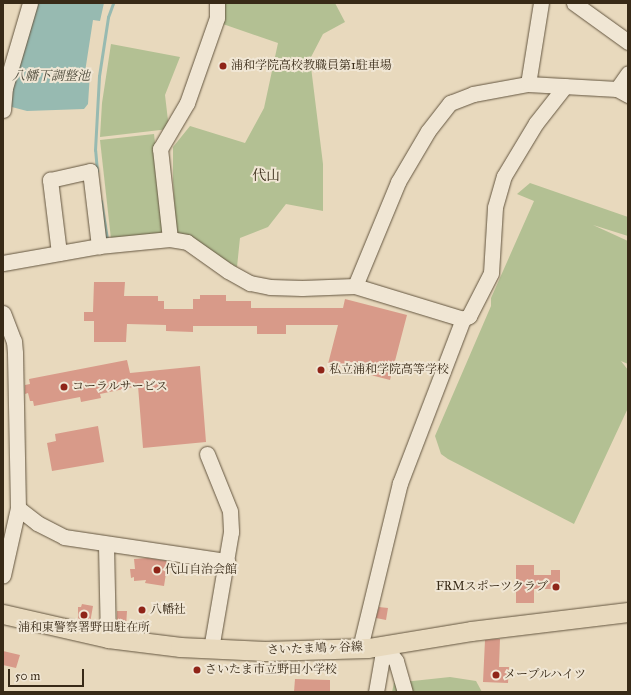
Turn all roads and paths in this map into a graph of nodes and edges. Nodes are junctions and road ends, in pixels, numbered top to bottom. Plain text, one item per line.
1 (30, 3) edge
2 (217, 3) edge
3 (541, 3) edge
4 (574, 3) edge
5 (628, 42) edge
6 (628, 73) edge
7 (528, 84) junction
8 (564, 86) junction
9 (623, 92) edge
10 (3, 110) edge
11 (170, 239) junction
12 (105, 246) junction
13 (59, 252) junction
14 (3, 262) edge
15 (355, 286) junction
16 (3, 313) edge
17 (463, 319) junction
18 (9, 384) edge
19 (207, 454) dead end
20 (18, 508) junction
21 (106, 545) junction
22 (227, 561) junction
23 (3, 575) edge
24 (628, 612) edge
25 (3, 614) edge
26 (108, 638) junction
27 (384, 646) junction
28 (360, 648) junction
29 (211, 649) junction
30 (376, 692) edge
31 (406, 692) edge

1 - 10 street
2 - 11 street
3 - 7 street
4 - 5 street
6 - 9 street
7 - 8 street
7 - 15 street
8 - 9 street
8 - 17 street
11 - 12 street
11 - 15 street
12 - 13 street
12 - 13 street
13 - 14 street
15 - 17 street
16 - 18 street
17 - 28 street
18 - 20 street
19 - 22 street
20 - 21 street
20 - 23 street
21 - 22 street
21 - 26 street
22 - 29 street
24 - 27 main road, さいたま鳩ヶ谷線
25 - 26 main road, さいたま鳩ヶ谷線
26 - 29 main road, さいたま鳩ヶ谷線
27 - 28 main road, さいたま鳩ヶ谷線
27 - 30 street
27 - 31 street
28 - 29 main road, さいたま鳩ヶ谷線

